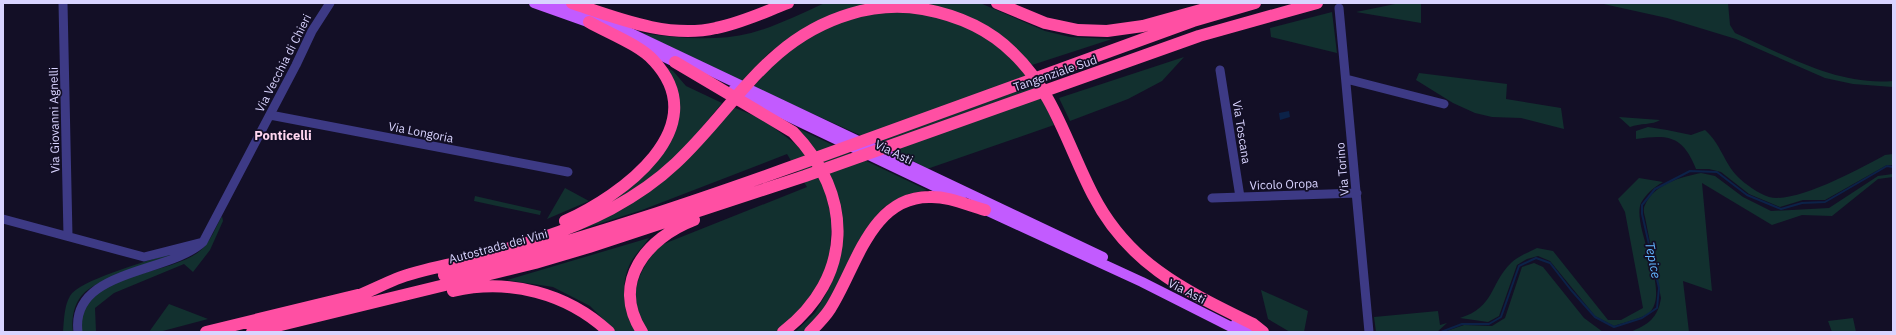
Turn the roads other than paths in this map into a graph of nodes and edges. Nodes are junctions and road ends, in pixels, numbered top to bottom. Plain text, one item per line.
1 (63, 3) edge
2 (330, 3) edge
3 (534, 3) edge
4 (557, 3) edge
5 (572, 3) edge
6 (788, 3) edge
7 (996, 3) edge
8 (1226, 3) edge
9 (1255, 3) edge
10 (1318, 3) edge
11 (1339, 8) dead end
12 (589, 22) junction
13 (675, 62) junction
14 (1220, 70) dead end
15 (1346, 79) junction
16 (1444, 104) dead end
17 (270, 115) junction
18 (792, 167) joint
19 (568, 172) dead end
20 (805, 176) junction
21 (1356, 193) junction
22 (1240, 197) junction
23 (1212, 198) dead end
24 (985, 210) junction
25 (3, 219) edge
26 (68, 236) junction
27 (203, 242) junction
28 (470, 260) junction
29 (360, 295) junction
30 (330, 313) junction
31 (1370, 330) edge
32 (78, 332) edge
33 (206, 332) edge
34 (252, 332) edge
35 (609, 332) edge
36 (642, 332) edge
37 (783, 332) edge
38 (810, 332) edge
39 (1241, 332) edge
40 (1254, 332) edge
41 (1262, 332) edge

1 - 26 street, Via Giovanni Agnelli
2 - 17 street, Via Vecchia di Chieri
3 - 12 main road, Via Asti
4 - 40 main road, Via Asti
5 - 6 highway
7 - 8 highway
9 - 18 highway, Tangenziale Sud
10 - 20 highway, Tangenziale Sud
11 - 15 street, Via Torino
12 - 13 main road, Via Asti
12 - 28 highway
13 - 24 main road, Via Asti
13 - 37 highway
14 - 22 street, Via Toscana
15 - 16 street
15 - 21 street, Via Torino
17 - 19 street, Via Longoria
17 - 27 street, Via Vecchia di Chieri
18 - 29 highway, Autostrada dei Vini
20 - 30 highway, Autostrada dei Vini
20 - 36 highway
21 - 22 street, Vicolo Oropa
21 - 31 street, Via Torino
22 - 23 street, Vicolo Oropa
24 - 38 highway
24 - 39 main road, Via Asti
25 - 26 street
26 - 27 street
27 - 32 street, Via Vecchia di Chieri
28 - 29 highway
28 - 41 highway
29 - 33 highway, Autostrada dei Vini
30 - 34 highway, Autostrada dei Vini
30 - 35 highway

